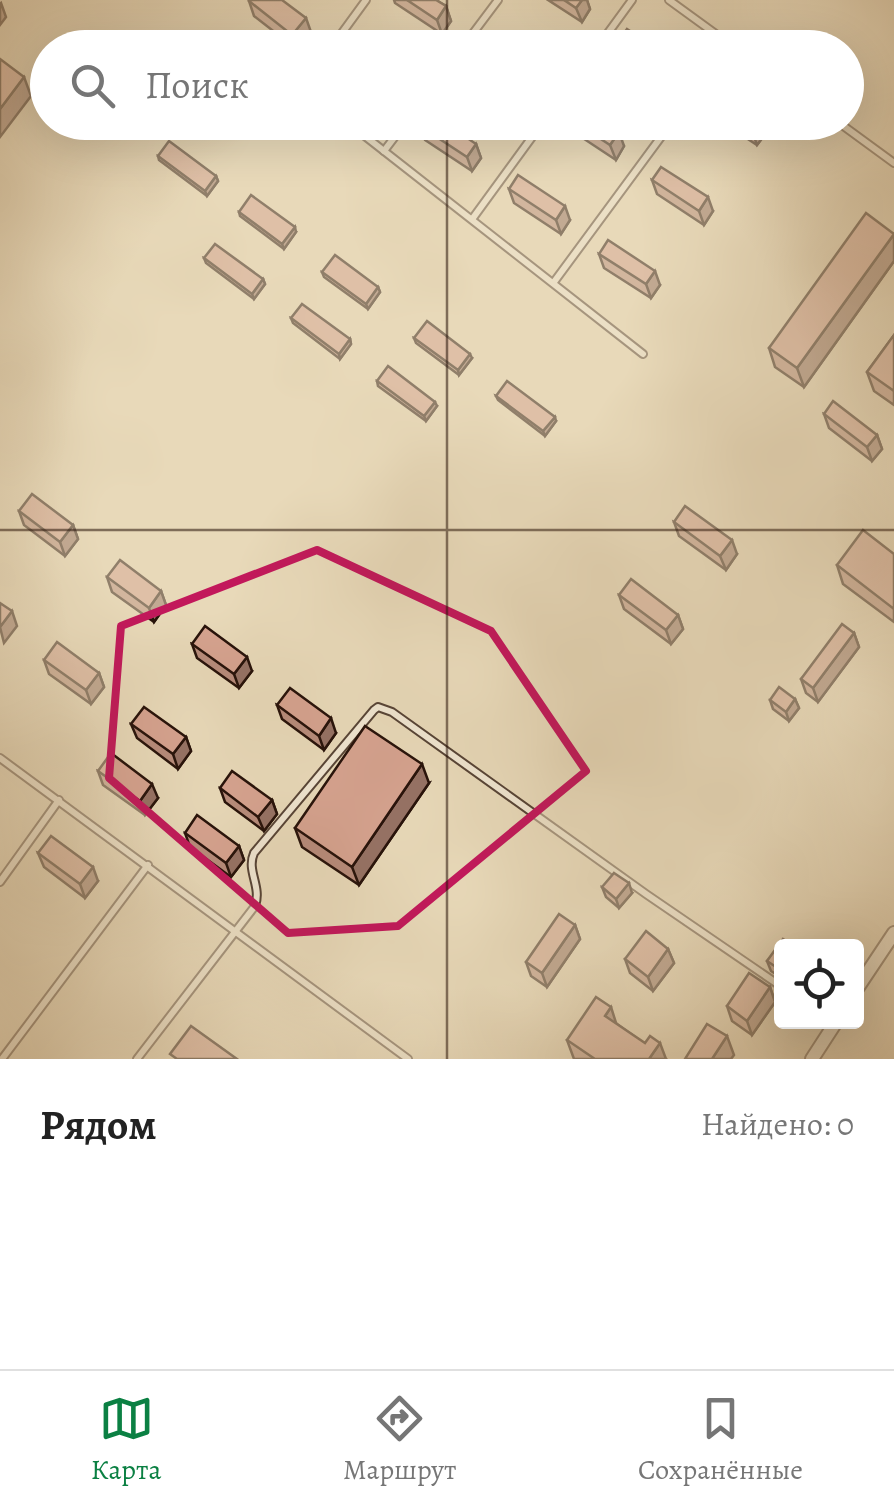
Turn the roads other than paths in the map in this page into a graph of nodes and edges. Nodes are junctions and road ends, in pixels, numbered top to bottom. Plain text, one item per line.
1 (366, 0) edge
2 (498, 0) edge
3 (632, 0) edge
4 (668, 0) edge
5 (344, 30) edge
6 (476, 30) edge
7 (611, 30) edge
8 (709, 30) edge
9 (370, 140) edge
10 (392, 140) edge
11 (529, 140) edge
12 (659, 140) edge
13 (862, 140) edge
14 (384, 151) junction
15 (894, 164) edge
16 (472, 219) junction
17 (554, 282) junction
18 (643, 354) dead end
19 (0, 758) edge
20 (59, 800) junction
21 (148, 866) junction
22 (0, 882) edge
23 (235, 930) junction
24 (894, 933) edge
25 (864, 978) edge
26 (774, 982) edge
27 (830, 1029) edge
28 (2, 1059) edge
29 (137, 1059) edge
30 (408, 1059) edge
31 (812, 1059) edge

1 - 5 lane
2 - 6 lane
3 - 7 lane
4 - 8 lane
9 - 14 lane
10 - 14 lane
11 - 16 lane
12 - 17 lane
13 - 15 lane
14 - 16 lane
16 - 17 lane
17 - 18 lane
19 - 20 lane
20 - 21 lane
20 - 22 lane
21 - 23 lane
21 - 28 lane
23 - 26 lane
23 - 29 lane
23 - 30 lane
24 - 25 street
27 - 31 street

